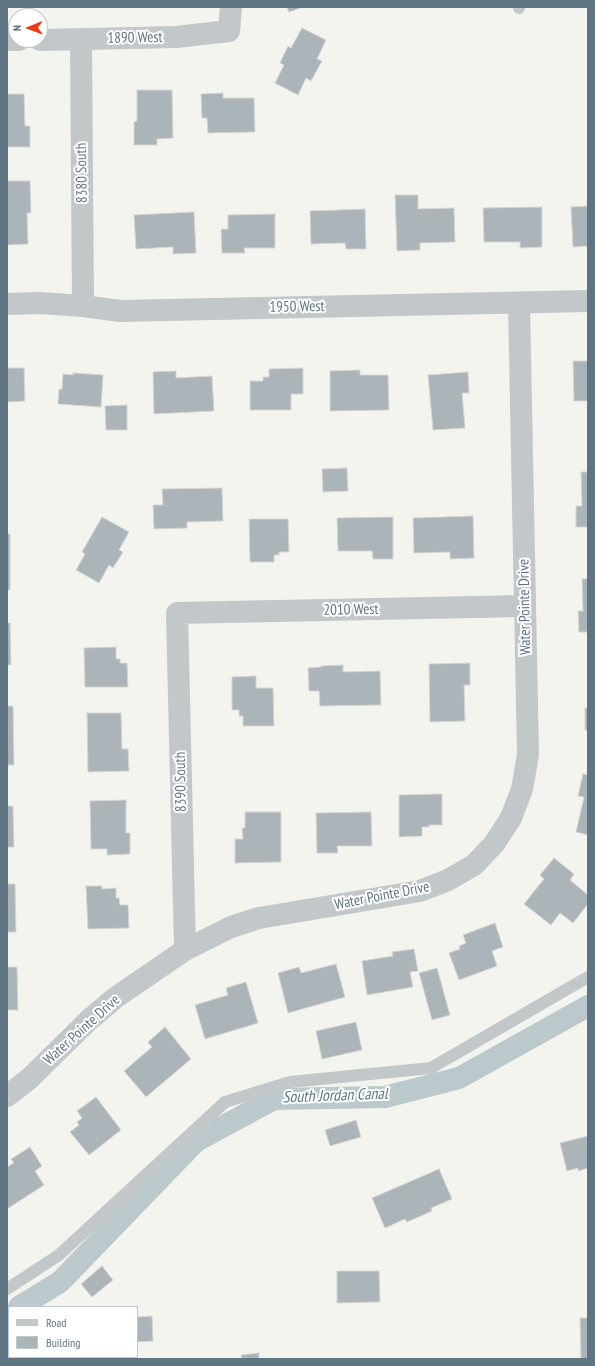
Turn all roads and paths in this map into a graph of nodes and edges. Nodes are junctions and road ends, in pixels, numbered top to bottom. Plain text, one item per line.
1 (231, 7) edge
2 (80, 39) junction
3 (48, 40) edge
4 (588, 301) edge
5 (519, 303) junction
6 (7, 304) edge
7 (84, 306) junction
8 (525, 606) junction
9 (177, 613) joint
10 (185, 950) junction
11 (588, 977) edge
12 (7, 1096) edge
13 (7, 1289) edge

1 - 2 street, 1890 West
2 - 3 street, 1890 West
2 - 7 street, 8380 South
4 - 5 street, 1950 West
5 - 7 street, 1950 West
5 - 8 street, Water Pointe Drive
6 - 7 street, 1950 West
8 - 9 street, 2010 West
8 - 10 street, Water Pointe Drive
9 - 10 street, 8390 South
10 - 12 street, Water Pointe Drive
11 - 13 lane

